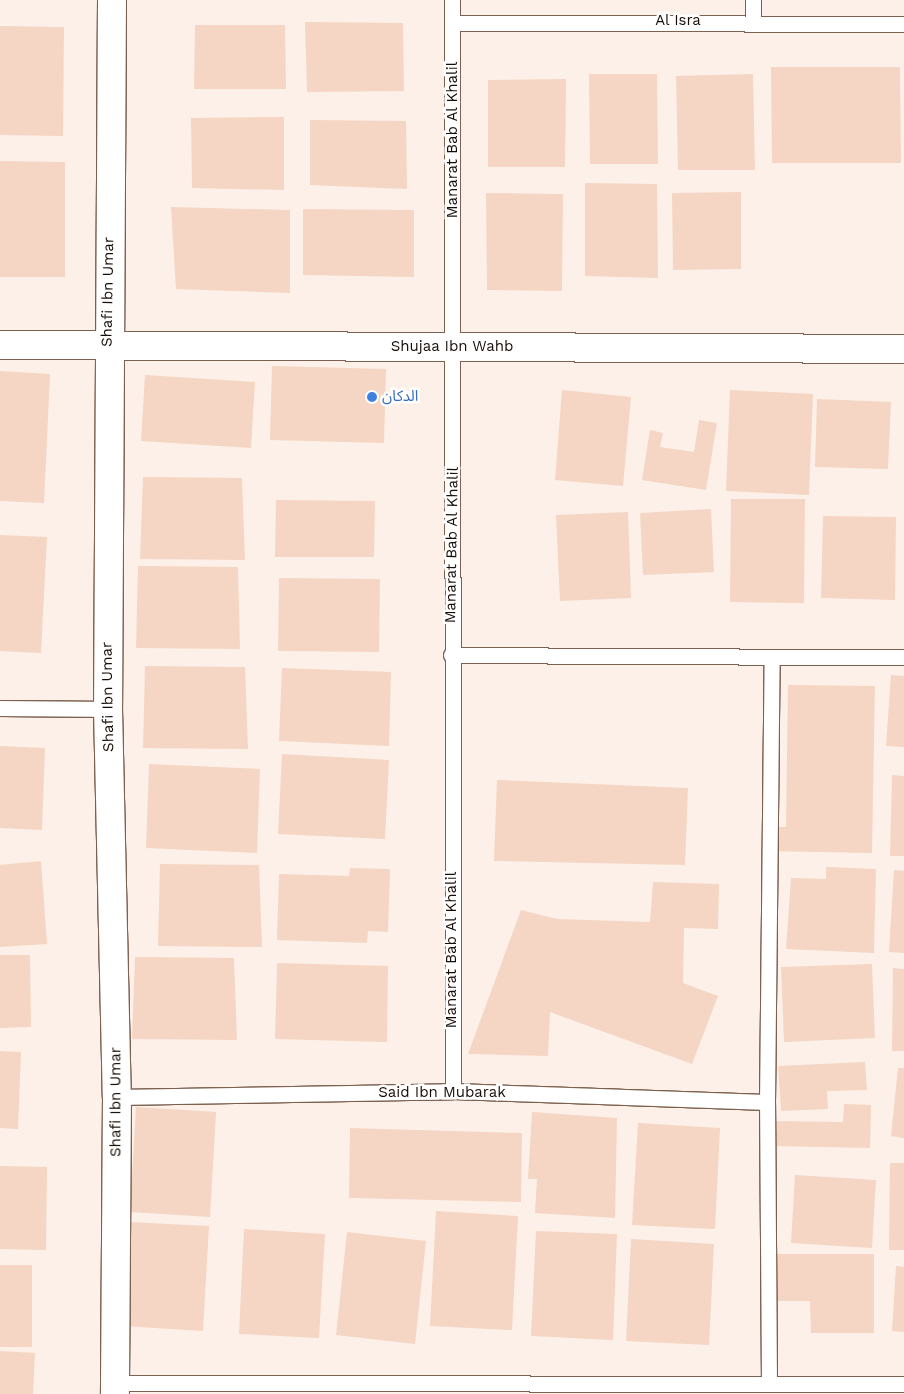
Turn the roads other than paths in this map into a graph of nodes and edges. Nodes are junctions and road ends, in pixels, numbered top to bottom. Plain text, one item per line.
1 (112, 0) edge
2 (452, 0) edge
3 (753, 0) edge
4 (753, 21) junction
5 (452, 23) junction
6 (904, 24) edge
7 (0, 345) edge
8 (108, 345) junction
9 (454, 348) junction
10 (904, 349) edge
11 (451, 655) junction
12 (904, 656) edge
13 (772, 659) junction
14 (0, 708) edge
15 (108, 709) junction
16 (453, 1091) junction
17 (117, 1097) junction
18 (766, 1102) junction
19 (769, 1383) junction
20 (904, 1384) edge
21 (115, 1388) edge

1 - 8 street, Shafi Ibn Umar
2 - 5 lane, Manarat Bab Al Khalil
3 - 4 lane
4 - 5 lane, Al Isra
4 - 6 lane, Al Isra
5 - 9 lane, Manarat Bab Al Khalil
7 - 8 street, Shujaa Ibn Wahb
8 - 9 street, Shujaa Ibn Wahb
8 - 15 street, Shafi Ibn Umar
9 - 10 street, Shujaa Ibn Wahb
9 - 11 lane, Manarat Bab Al Khalil
11 - 13 lane
11 - 16 lane, Manarat Bab Al Khalil
12 - 13 lane
13 - 18 lane
14 - 15 lane
15 - 17 street, Shafi Ibn Umar
16 - 17 lane, Said Ibn Mubarak
16 - 18 lane, Said Ibn Mubarak
17 - 21 street, Shafi Ibn Umar
18 - 19 lane
19 - 20 lane
19 - 21 lane

